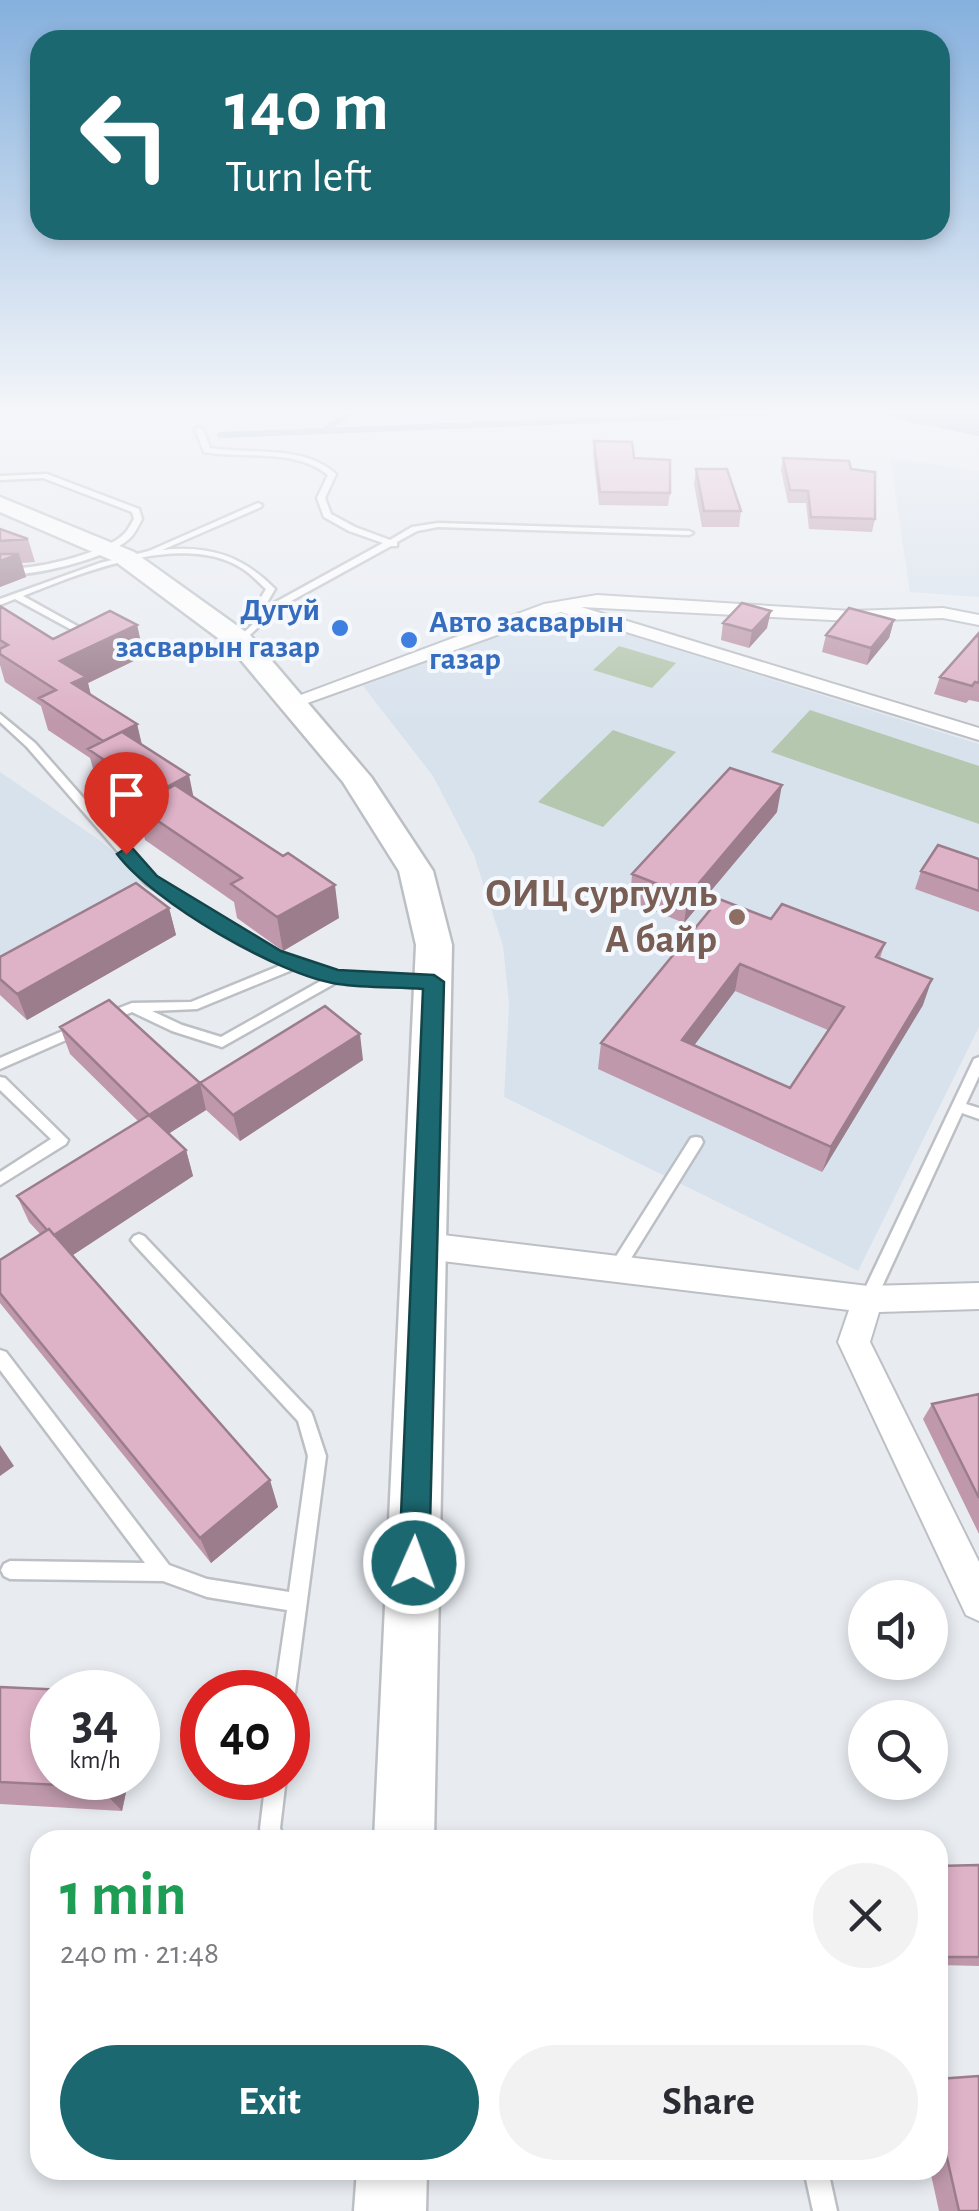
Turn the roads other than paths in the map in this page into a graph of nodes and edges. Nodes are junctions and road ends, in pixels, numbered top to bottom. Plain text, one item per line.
1 (58, 516) edge
2 (225, 516) edge
3 (329, 516) edge
4 (689, 532) dead end
5 (394, 544) junction
6 (124, 554) junction
7 (0, 572) edge
8 (16, 596) junction
9 (0, 602) edge
10 (562, 607) junction
11 (979, 620) edge
12 (84, 634) edge
13 (240, 641) junction
14 (292, 702) junction
15 (0, 717) edge
16 (979, 734) edge
17 (301, 962) junction
18 (337, 977) junction
19 (434, 982) junction
20 (132, 1006) junction
21 (979, 1062) edge
22 (0, 1064) edge
23 (1, 1085) edge
24 (958, 1106) junction
25 (979, 1114) edge
26 (696, 1142) dead end
27 (0, 1178) edge
28 (139, 1240) dead end
29 (426, 1246) junction
30 (615, 1271) junction
31 (979, 1297) edge
32 (868, 1299) junction
33 (0, 1358) edge
34 (10, 1570) dead end
35 (163, 1572) junction
36 (294, 1602) junction
37 (979, 1602) edge
38 (287, 1670) edge
39 (273, 1800) edge
40 (270, 1830) edge
41 (404, 1830) edge
42 (392, 2180) edge
43 (818, 2180) edge
44 (390, 2211) edge
45 (825, 2211) edge

1 - 6 street
2 - 6 lane
3 - 5 lane
4 - 5 lane
5 - 13 lane
6 - 7 lane
6 - 8 lane
6 - 13 street
6 - 13 lane
8 - 9 lane
8 - 12 lane
10 - 11 street
10 - 14 street
10 - 16 street
13 - 14 street
14 - 19 street
15 - 17 lane
17 - 18 lane
17 - 20 lane
18 - 19 lane
18 - 20 lane
19 - 29 street
20 - 22 lane
21 - 24 lane
23 - 27 lane
24 - 25 lane
24 - 32 lane
26 - 30 lane
28 - 36 lane
29 - 30 street
29 - 41 street
30 - 32 street
31 - 32 street
32 - 37 street
33 - 35 lane
34 - 35 lane
35 - 36 lane
36 - 38 lane
39 - 40 lane
42 - 44 street
43 - 45 lane

